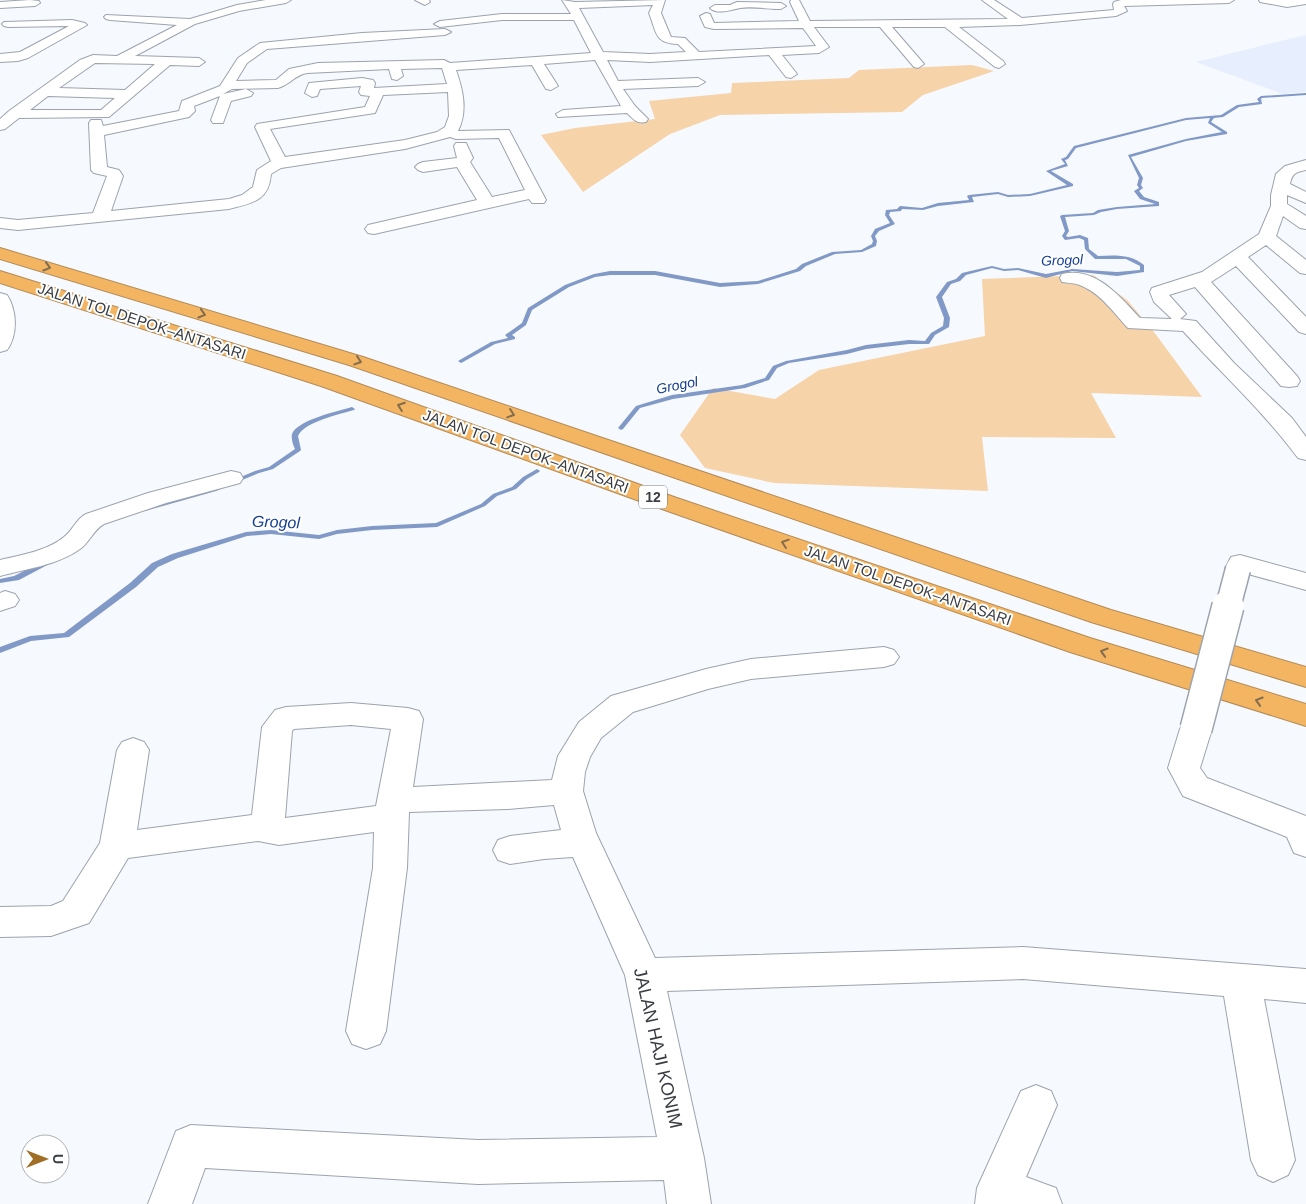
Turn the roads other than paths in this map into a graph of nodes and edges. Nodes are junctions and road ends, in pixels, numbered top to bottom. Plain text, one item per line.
1 (222, 0) edge
2 (987, 0) edge
3 (1229, 0) edge
4 (1264, 0) edge
5 (660, 1) edge
6 (1183, 1) edge
7 (36, 2) edge
8 (570, 2) edge
9 (1116, 2) edge
10 (1303, 2) edge
11 (275, 3) edge
12 (0, 5) edge
13 (236, 8) junction
14 (26, 12) dead end
15 (249, 17) dead end
16 (578, 17) junction
17 (110, 18) dead end
18 (191, 22) junction
19 (1020, 22) junction
20 (882, 23) junction
21 (8, 24) dead end
22 (54, 24) junction
23 (806, 24) junction
24 (948, 24) junction
25 (441, 26) junction
26 (143, 32) dead end
27 (0, 34) edge
28 (165, 34) junction
29 (330, 37) junction
30 (148, 44) junction
31 (176, 44) dead end
32 (128, 45) dead end
33 (773, 52) junction
34 (599, 56) junction
35 (696, 56) junction
36 (0, 58) edge
37 (443, 58) junction
38 (121, 59) junction
39 (536, 60) junction
40 (167, 61) junction
41 (200, 62) dead end
42 (918, 64) dead end
43 (999, 64) dead end
44 (310, 70) junction
45 (791, 74) dead end
46 (67, 75) junction
47 (86, 75) dead end
48 (132, 76) dead end
49 (150, 76) junction
50 (698, 82) dead end
51 (254, 84) junction
52 (228, 85) junction
53 (614, 85) junction
54 (551, 86) dead end
55 (453, 88) junction
56 (44, 92) junction
57 (378, 92) junction
58 (312, 93) dead end
59 (130, 94) junction
60 (630, 109) junction
61 (14, 114) junction
62 (563, 114) dead end
63 (641, 119) dead end
64 (218, 120) dead end
65 (0, 126) edge
66 (97, 133) junction
67 (151, 136) dead end
68 (456, 137) junction
69 (462, 162) junction
70 (280, 163) junction
71 (1306, 164) edge
72 (424, 167) dead end
73 (1282, 186) junction
74 (1306, 198) edge
75 (487, 203) junction
76 (1279, 206) junction
77 (100, 217) junction
78 (0, 222) edge
79 (1306, 224) edge
80 (374, 229) dead end
81 (1267, 237) junction
82 (0, 253) edge
83 (1237, 256) junction
84 (1306, 269) edge
85 (0, 277) edge
86 (1069, 278) dead end
87 (1199, 280) junction
88 (0, 299) edge
89 (1176, 314) dead end
90 (1306, 328) edge
91 (0, 346) edge
92 (1289, 381) dead end
93 (1298, 432) edge
94 (1306, 453) edge
95 (231, 478) dead end
96 (0, 568) edge
97 (1306, 582) edge
98 (884, 657) dead end
99 (1306, 677) edge
100 (1306, 715) edge
101 (133, 750) dead end
102 (567, 791) junction
103 (393, 808) junction
104 (266, 827) junction
105 (585, 842) junction
106 (1306, 843) edge
107 (117, 846) junction
108 (510, 850) dead end
109 (0, 922) edge
110 (644, 975) junction
111 (1241, 981) junction
112 (1306, 986) edge
113 (366, 1031) dead end
114 (1036, 1105) dead end
115 (684, 1158) junction
116 (1273, 1160) dead end
117 (998, 1196) edge
118 (170, 1204) edge
119 (689, 1204) edge
120 (1040, 1204) edge

1 - 13 street
2 - 19 street
3 - 6 street
4 - 10 street
5 - 8 street
5 - 35 street
6 - 9 street
7 - 12 street
7 - 14 street
8 - 16 street
9 - 19 street
11 - 13 street
13 - 15 street
13 - 18 street
16 - 25 street
16 - 34 street
17 - 18 street
18 - 28 street
19 - 24 street
20 - 23 street
20 - 24 street
20 - 42 street
21 - 22 street
22 - 27 street
22 - 36 street
23 - 23 street
23 - 33 street
24 - 43 street
25 - 29 street
25 - 37 street
26 - 28 street
28 - 30 street
29 - 44 street
29 - 52 street
30 - 31 street
30 - 32 street
30 - 38 street
33 - 35 street
33 - 45 street
34 - 35 street
34 - 39 street
34 - 53 street
37 - 39 street
37 - 44 street
37 - 55 street
38 - 40 street
38 - 46 street
39 - 54 street
40 - 41 street
40 - 49 street
44 - 51 street
46 - 47 street
46 - 56 street
48 - 49 street
49 - 59 street
50 - 53 street
51 - 52 street
51 - 64 street
52 - 66 street
53 - 60 street
55 - 57 street
55 - 68 street
56 - 59 street
56 - 61 street
57 - 58 street
57 - 70 street
59 - 61 street
60 - 62 street
60 - 63 street
61 - 65 street
66 - 67 street
66 - 77 street
68 - 69 street
68 - 70 street
68 - 75 street
69 - 72 street
69 - 75 street
70 - 77 street
71 - 73 street
73 - 74 street
73 - 76 street
75 - 80 street
76 - 79 street
76 - 81 street
77 - 78 street
81 - 83 street
81 - 84 street
82 -> 99 highway, JALAN TOL DEPOK–ANTASARI / 12
83 - 87 street
83 - 90 street
100 -> 85 highway, JALAN TOL DEPOK–ANTASARI / 12
86 - 93 street
87 - 89 street
87 - 92 street
88 - 91 street
93 - 94 street
95 - 96 street
97 - 106 street, bridge
98 - 102 street
101 - 107 street
102 - 103 street
102 - 105 street, JALAN HAJI KONIM
103 - 104 street
103 - 104 street
103 - 113 street
104 - 107 street
105 - 108 street
105 - 110 street, JALAN HAJI KONIM
107 - 109 street
110 - 111 street
110 - 115 street, JALAN HAJI KONIM
111 - 112 street
111 - 116 street
114 - 117 street
115 - 118 street
115 - 119 street, JALAN HAJI KONIM
117 - 120 street

